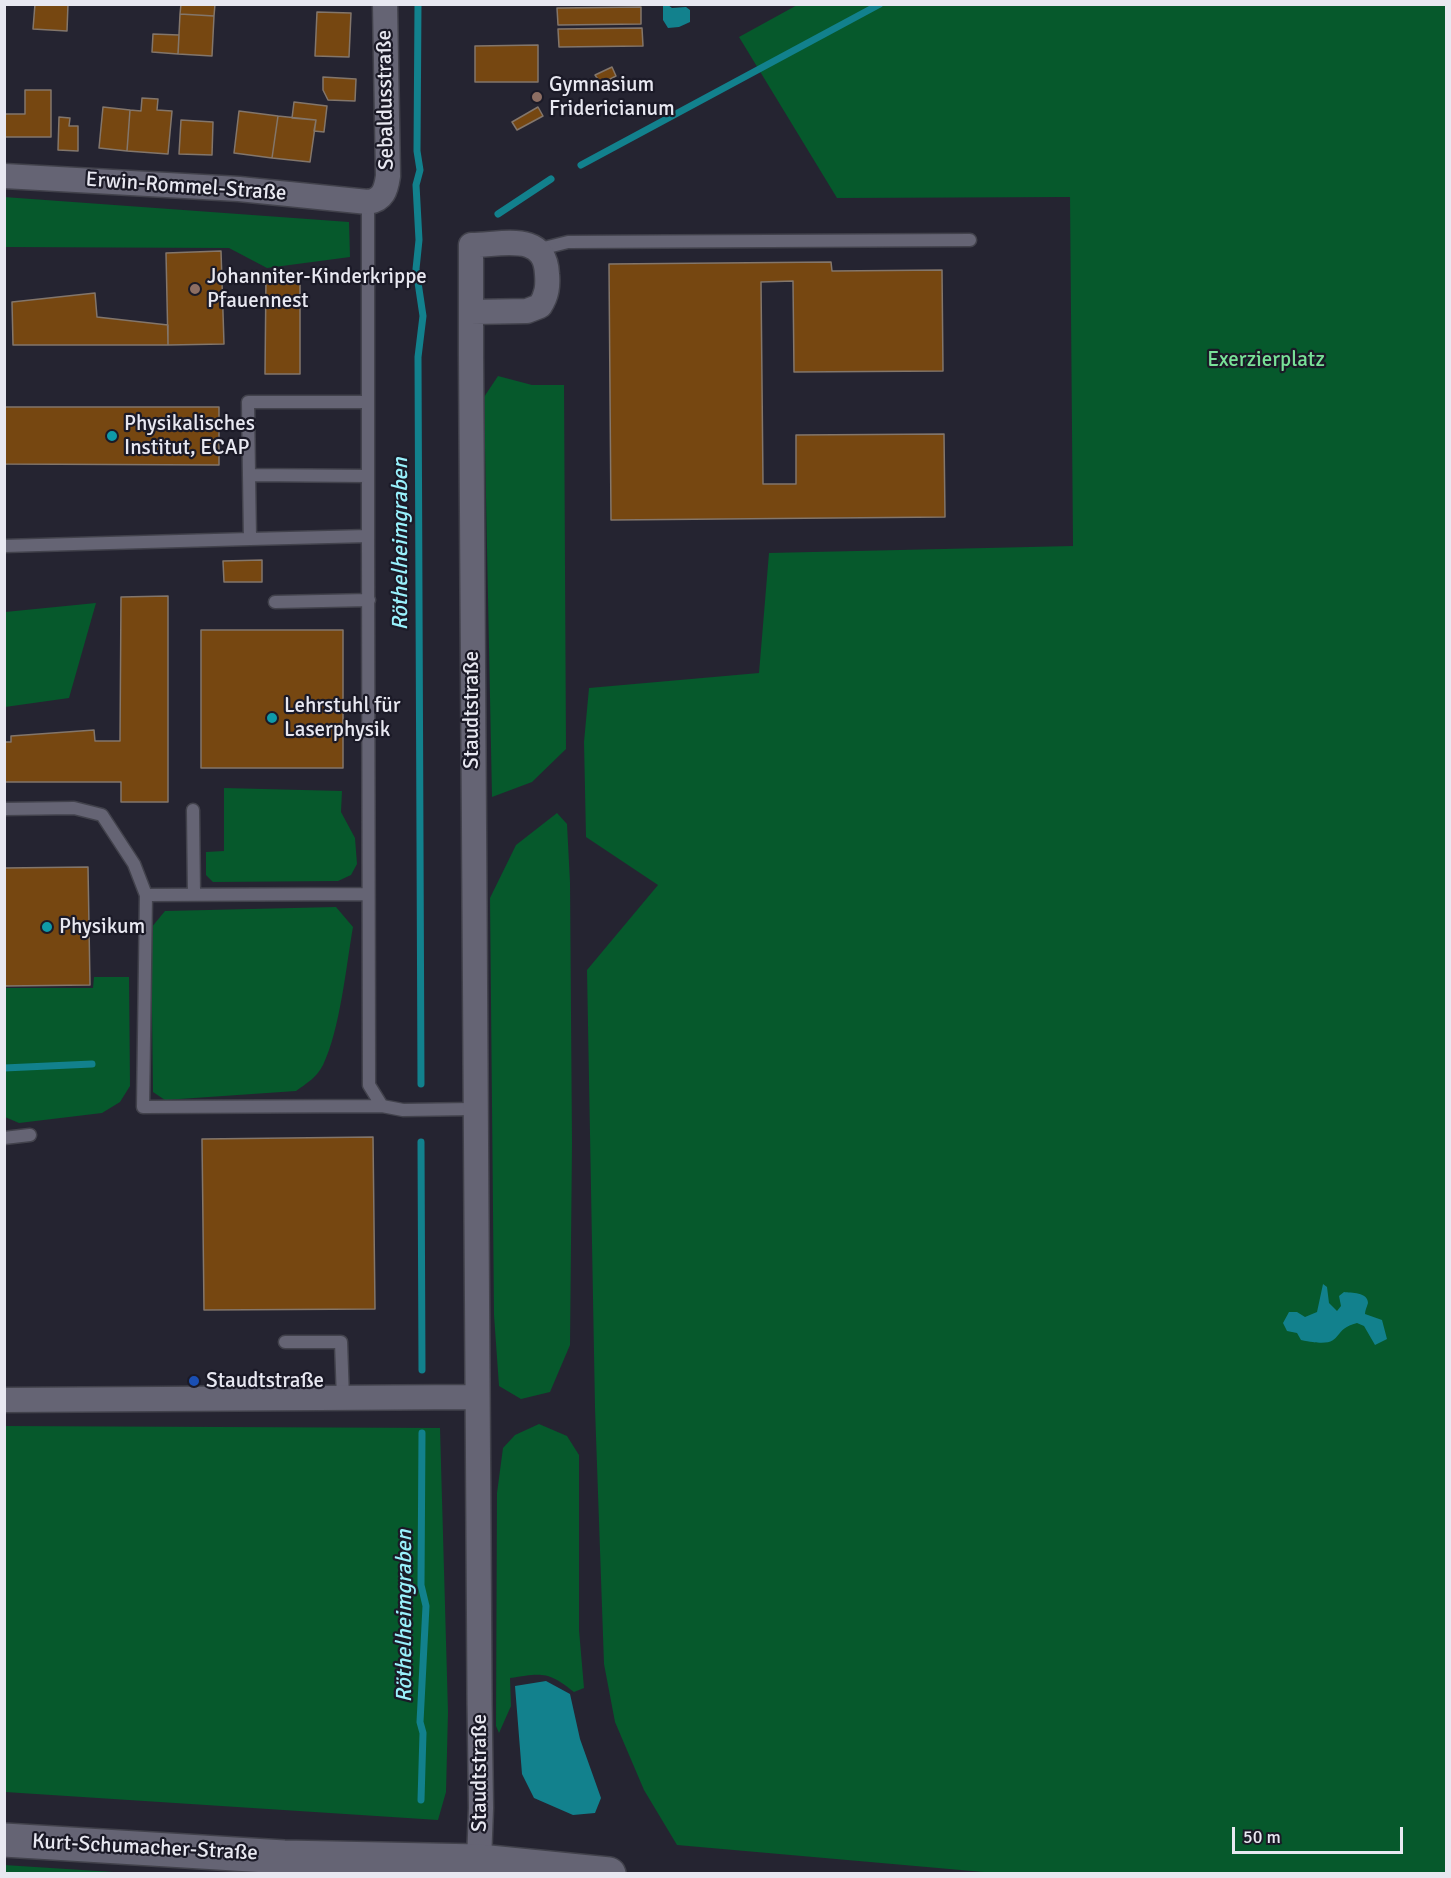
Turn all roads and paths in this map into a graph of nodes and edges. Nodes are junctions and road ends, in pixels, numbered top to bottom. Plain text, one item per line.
1 (385, 4) edge
2 (4, 176) edge
3 (375, 198) junction
4 (970, 240) dead end
5 (540, 249) junction
6 (471, 312) junction
7 (367, 402) junction
8 (249, 475) junction
9 (368, 476) junction
10 (368, 536) junction
11 (250, 539) junction
12 (4, 546) edge
13 (369, 600) junction
14 (275, 602) dead end
15 (4, 809) edge
16 (193, 810) dead end
17 (368, 894) junction
18 (146, 895) junction
19 (194, 895) junction
20 (382, 1106) junction
21 (472, 1108) junction
22 (30, 1135) dead end
23 (4, 1138) edge
24 (285, 1342) dead end
25 (475, 1397) junction
26 (343, 1399) junction
27 (4, 1400) edge
28 (4, 1840) edge
29 (479, 1861) junction
30 (609, 1874) edge

1 - 3 street, Sebaldusstraße
2 - 3 street, Erwin-Rommel-Straße
3 - 7 lane
4 - 5 lane
5 - 6 street
5 - 6 street, Staudtstraße
6 - 21 street, Staudtstraße
7 - 8 lane
7 - 9 lane
8 - 9 lane
8 - 11 lane
9 - 10 lane
10 - 11 lane
10 - 13 lane
11 - 12 lane
13 - 14 lane
13 - 17 lane
15 - 18 lane
16 - 19 lane
17 - 19 lane
17 - 20 lane
18 - 19 lane
18 - 20 lane
20 - 21 lane
21 - 25 street, Staudtstraße
22 - 23 lane
24 - 26 lane
25 - 26 street
25 - 29 street, Staudtstraße
26 - 27 street
28 - 29 main road, Kurt-Schumacher-Straße
29 - 30 main road, Kurt-Schumacher-Straße

